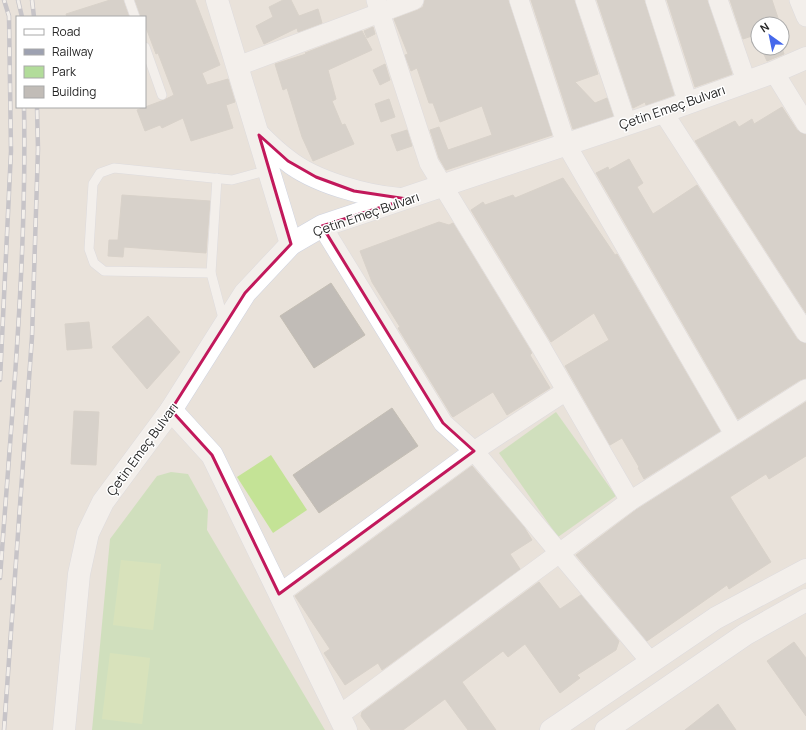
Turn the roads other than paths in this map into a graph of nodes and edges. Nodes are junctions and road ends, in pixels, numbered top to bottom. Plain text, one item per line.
1 (129, 0) edge
2 (217, 0) edge
3 (414, 0) edge
4 (519, 0) edge
5 (585, 0) edge
6 (655, 0) edge
7 (718, 0) edge
8 (798, 0) edge
9 (378, 6) edge
10 (134, 16) edge
11 (806, 17) edge
12 (146, 50) edge
13 (806, 58) edge
14 (238, 66) junction
15 (774, 72) junction
16 (746, 81) junction
17 (162, 95) dead end
18 (688, 104) junction
19 (663, 112) junction
20 (627, 124) junction
21 (806, 124) edge
22 (259, 135) junction
23 (566, 144) junction
24 (269, 170) junction
25 (217, 178) junction
26 (442, 188) junction
27 (407, 199) junction
28 (322, 226) junction
29 (290, 244) junction
30 (211, 272) junction
31 (224, 325) junction
32 (806, 334) edge
33 (806, 389) edge
34 (566, 391) junction
35 (171, 410) junction
36 (734, 434) junction
37 (474, 451) junction
38 (630, 501) junction
39 (558, 552) junction
40 (806, 570) edge
41 (279, 594) junction
42 (806, 600) edge
43 (650, 661) junction
44 (342, 723) edge
45 (64, 730) edge
46 (551, 730) edge
47 (606, 730) edge

1 - 10 lane
2 - 14 main road
3 - 9 street
4 - 23 street
5 - 20 street
6 - 18 street
7 - 16 street
8 - 11 street
9 - 14 street
9 - 26 street
12 - 17 lane
13 - 15 main road, Çetin Emeç Bulvarı
14 - 22 main road
15 - 16 main road, Çetin Emeç Bulvarı
15 - 21 street
16 - 18 main road, Çetin Emeç Bulvarı
18 - 19 main road, Çetin Emeç Bulvarı
19 - 20 main road, Çetin Emeç Bulvarı
19 - 32 street
20 - 23 main road, Çetin Emeç Bulvarı
22 - 24 main road
22 - 27 main road
23 - 26 main road, Çetin Emeç Bulvarı
23 - 36 street
24 - 25 lane
24 - 29 main road
25 - 30 lane
25 - 30 lane
26 - 27 main road, Çetin Emeç Bulvarı
26 - 34 street
27 - 28 main road, Çetin Emeç Bulvarı
28 - 29 main road, Çetin Emeç Bulvarı
28 - 37 street
29 - 31 main road, Çetin Emeç Bulvarı
30 - 31 lane
31 - 35 main road, Çetin Emeç Bulvarı
33 - 36 street
34 - 37 street
34 - 38 street
35 - 41 main road
35 - 45 main road, Çetin Emeç Bulvarı
36 - 38 street
37 - 39 street
37 - 41 street
38 - 39 street
39 - 43 street
39 - 44 street
40 - 43 main road
41 - 44 main road
42 - 47 main road
43 - 46 main road

